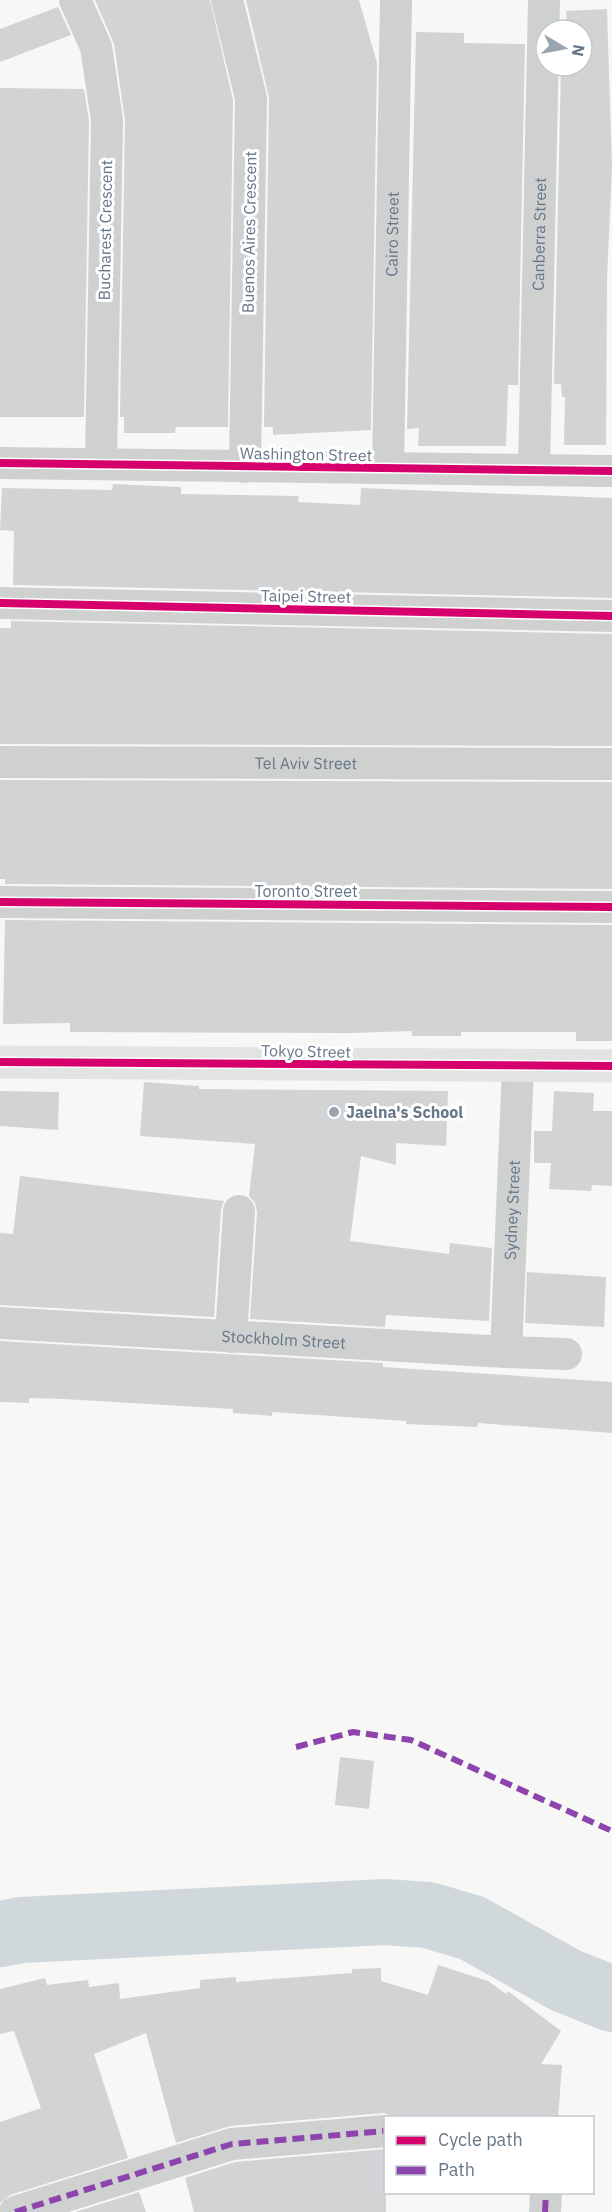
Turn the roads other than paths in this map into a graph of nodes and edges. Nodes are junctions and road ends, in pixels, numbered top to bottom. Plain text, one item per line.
1 (75, 0) edge
2 (227, 0) edge
3 (544, 0) edge
4 (400, 1) edge
5 (0, 463) edge
6 (101, 464) junction
7 (245, 466) junction
8 (388, 468) junction
9 (534, 470) junction
10 (612, 471) edge
11 (0, 603) edge
12 (612, 616) edge
13 (0, 762) edge
14 (612, 764) edge
15 (0, 902) edge
16 (612, 907) edge
17 (0, 1062) edge
18 (612, 1066) edge
19 (518, 1067) junction
20 (239, 1211) dead end
21 (0, 1323) edge
22 (231, 1337) junction
23 (506, 1352) junction
24 (566, 1354) dead end
25 (384, 2130) edge
26 (546, 2194) edge
27 (15, 2212) edge
28 (545, 2212) edge

1 - 6 street, Bucharest Crescent
2 - 7 street, Buenos Aires Crescent
3 - 9 street, Canberra Street
4 - 8 street, Cairo Street
5 - 6 street, Washington Street
6 - 7 street, Washington Street
7 - 8 street, Washington Street
8 - 9 street, Washington Street
9 - 10 street, Washington Street
11 - 12 street, Taipei Street
13 - 14 street, Tel Aviv Street
15 - 16 street, Toronto Street
17 - 19 street, Tokyo Street
18 - 19 street, Tokyo Street
19 - 23 street, Sydney Street
20 - 22 street
21 - 22 street, Stockholm Street
22 - 23 street, Stockholm Street
23 - 24 street, Stockholm Street
25 - 27 street
26 - 28 street

